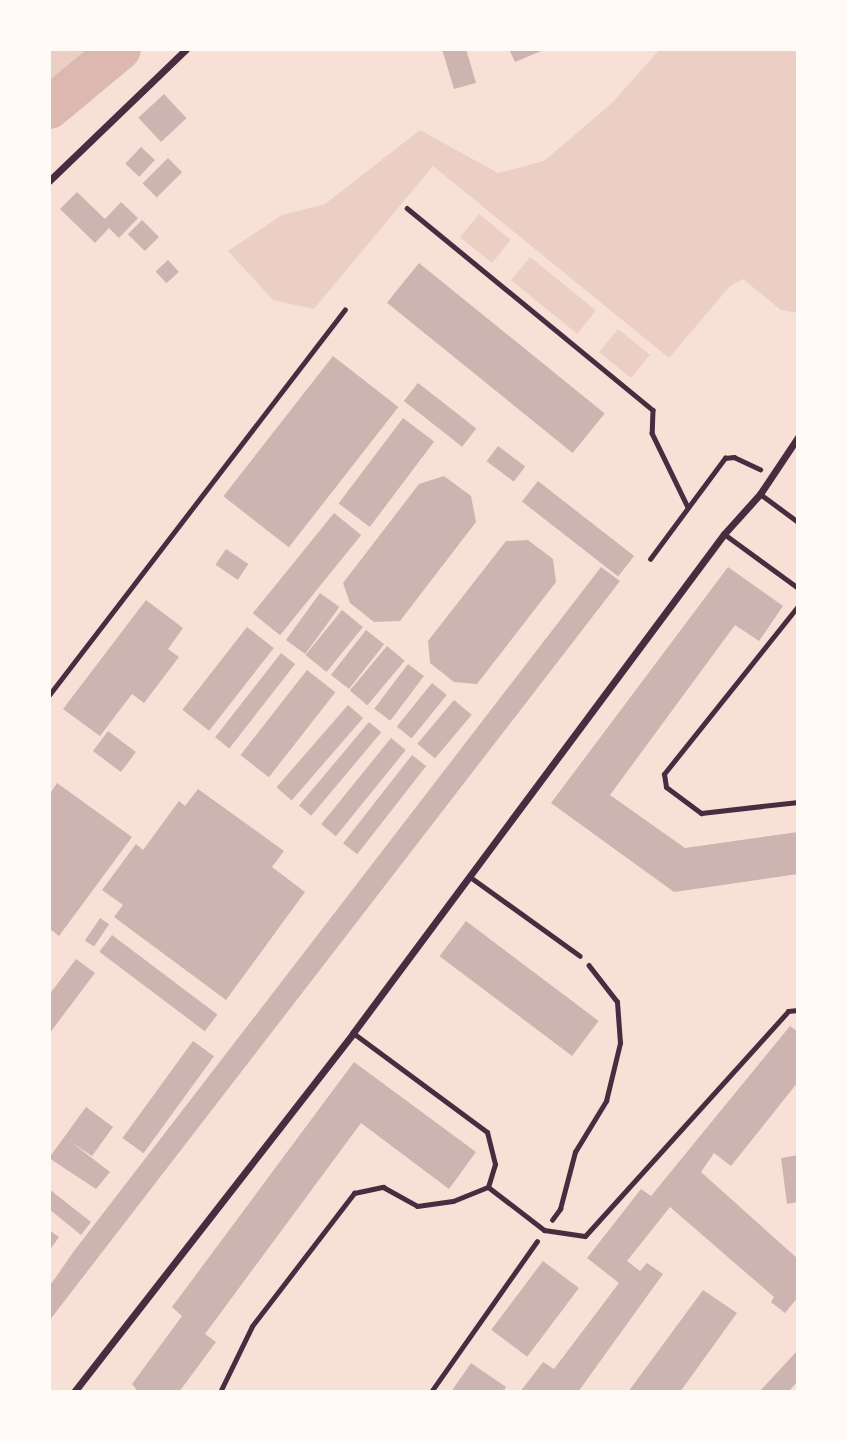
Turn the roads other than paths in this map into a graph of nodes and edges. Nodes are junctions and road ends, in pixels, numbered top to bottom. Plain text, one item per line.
1 (186, 49) edge
2 (49, 181) edge
3 (345, 309) dead end
4 (798, 436) edge
5 (760, 494) junction
6 (798, 522) edge
7 (724, 534) junction
8 (798, 588) edge
9 (798, 606) edge
10 (49, 695) edge
11 (798, 802) edge
12 (470, 877) junction
13 (580, 956) road end
14 (798, 1010) edge
15 (353, 1033) junction
16 (488, 1187) junction
17 (74, 1392) edge
18 (220, 1392) edge

1 - 2 street
3 - 10 lane
4 - 5 street
5 - 6 lane
5 - 7 street
7 - 8 lane
7 - 12 street
9 - 11 lane
12 - 13 lane
12 - 15 street
14 - 16 lane
15 - 16 lane
15 - 17 street
16 - 18 lane

